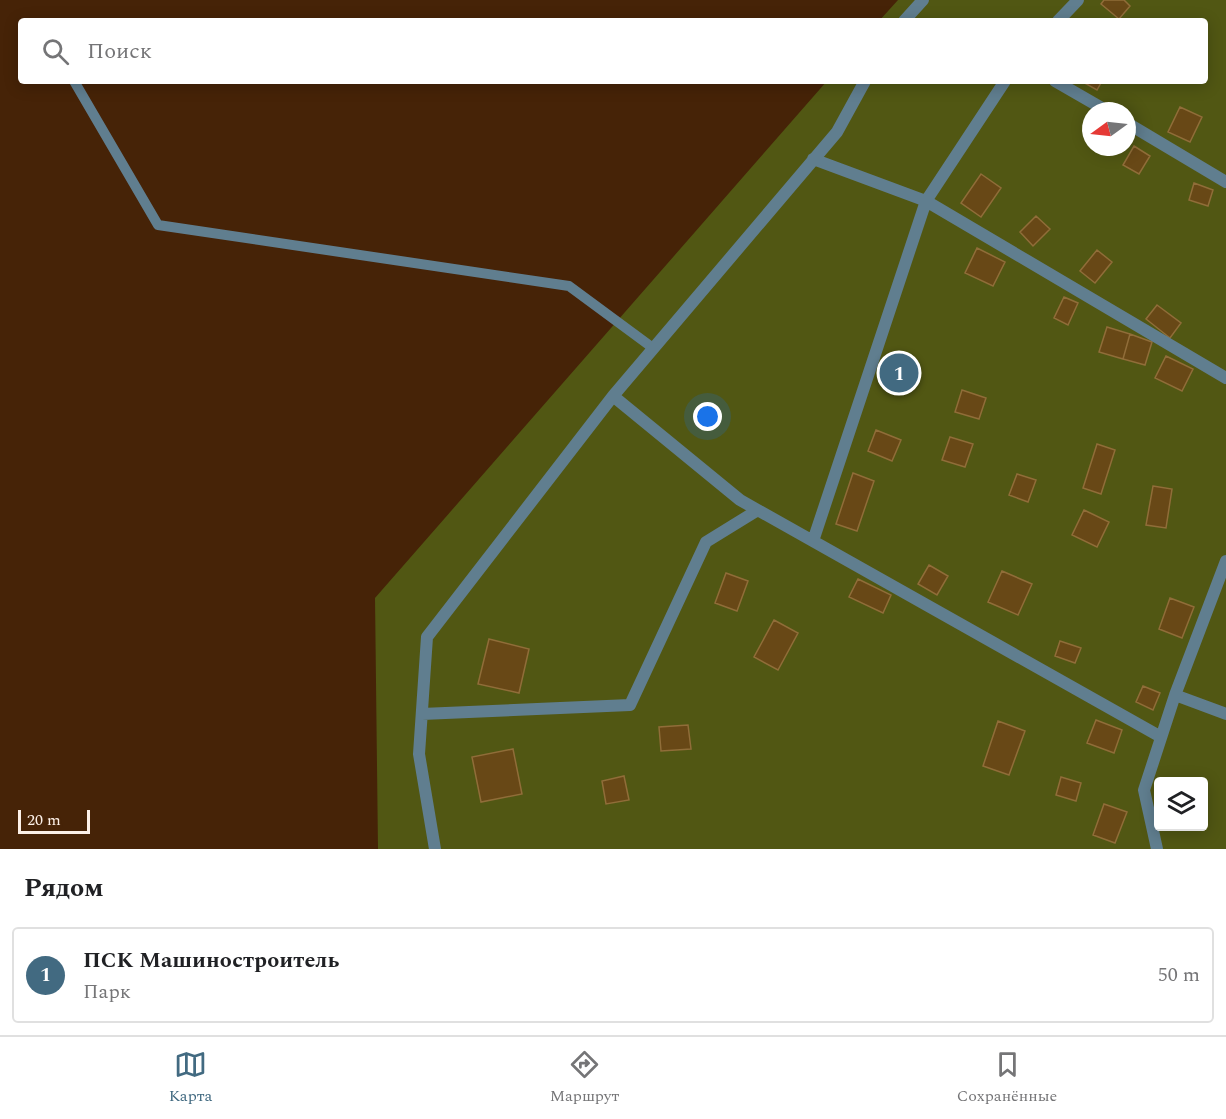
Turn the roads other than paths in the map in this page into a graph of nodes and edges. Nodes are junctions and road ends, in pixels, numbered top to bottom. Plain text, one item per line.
1 (923, 0) edge
2 (1078, 0) edge
3 (907, 18) edge
4 (1061, 18) edge
5 (76, 84) edge
6 (863, 84) edge
7 (1003, 84) edge
8 (1059, 84) edge
9 (1091, 102) edge
10 (1136, 128) edge
11 (813, 159) junction
12 (1226, 182) edge
13 (926, 201) junction
14 (653, 348) junction
15 (1226, 378) edge
16 (613, 396) junction
17 (758, 510) junction
18 (813, 541) junction
19 (1226, 561) edge
20 (1175, 695) junction
21 (422, 714) junction
22 (1226, 714) edge
23 (1161, 737) junction
24 (435, 849) edge
25 (1157, 849) edge

1 - 3 street
2 - 4 street
5 - 14 lane
6 - 11 street
7 - 13 street
8 - 9 street
10 - 12 street
11 - 13 street
11 - 14 street
13 - 15 street
13 - 18 street
14 - 16 street
16 - 17 street
16 - 21 street
17 - 18 street
17 - 21 street
18 - 23 street
19 - 20 street
20 - 22 street
20 - 23 street
21 - 24 street
23 - 25 street

